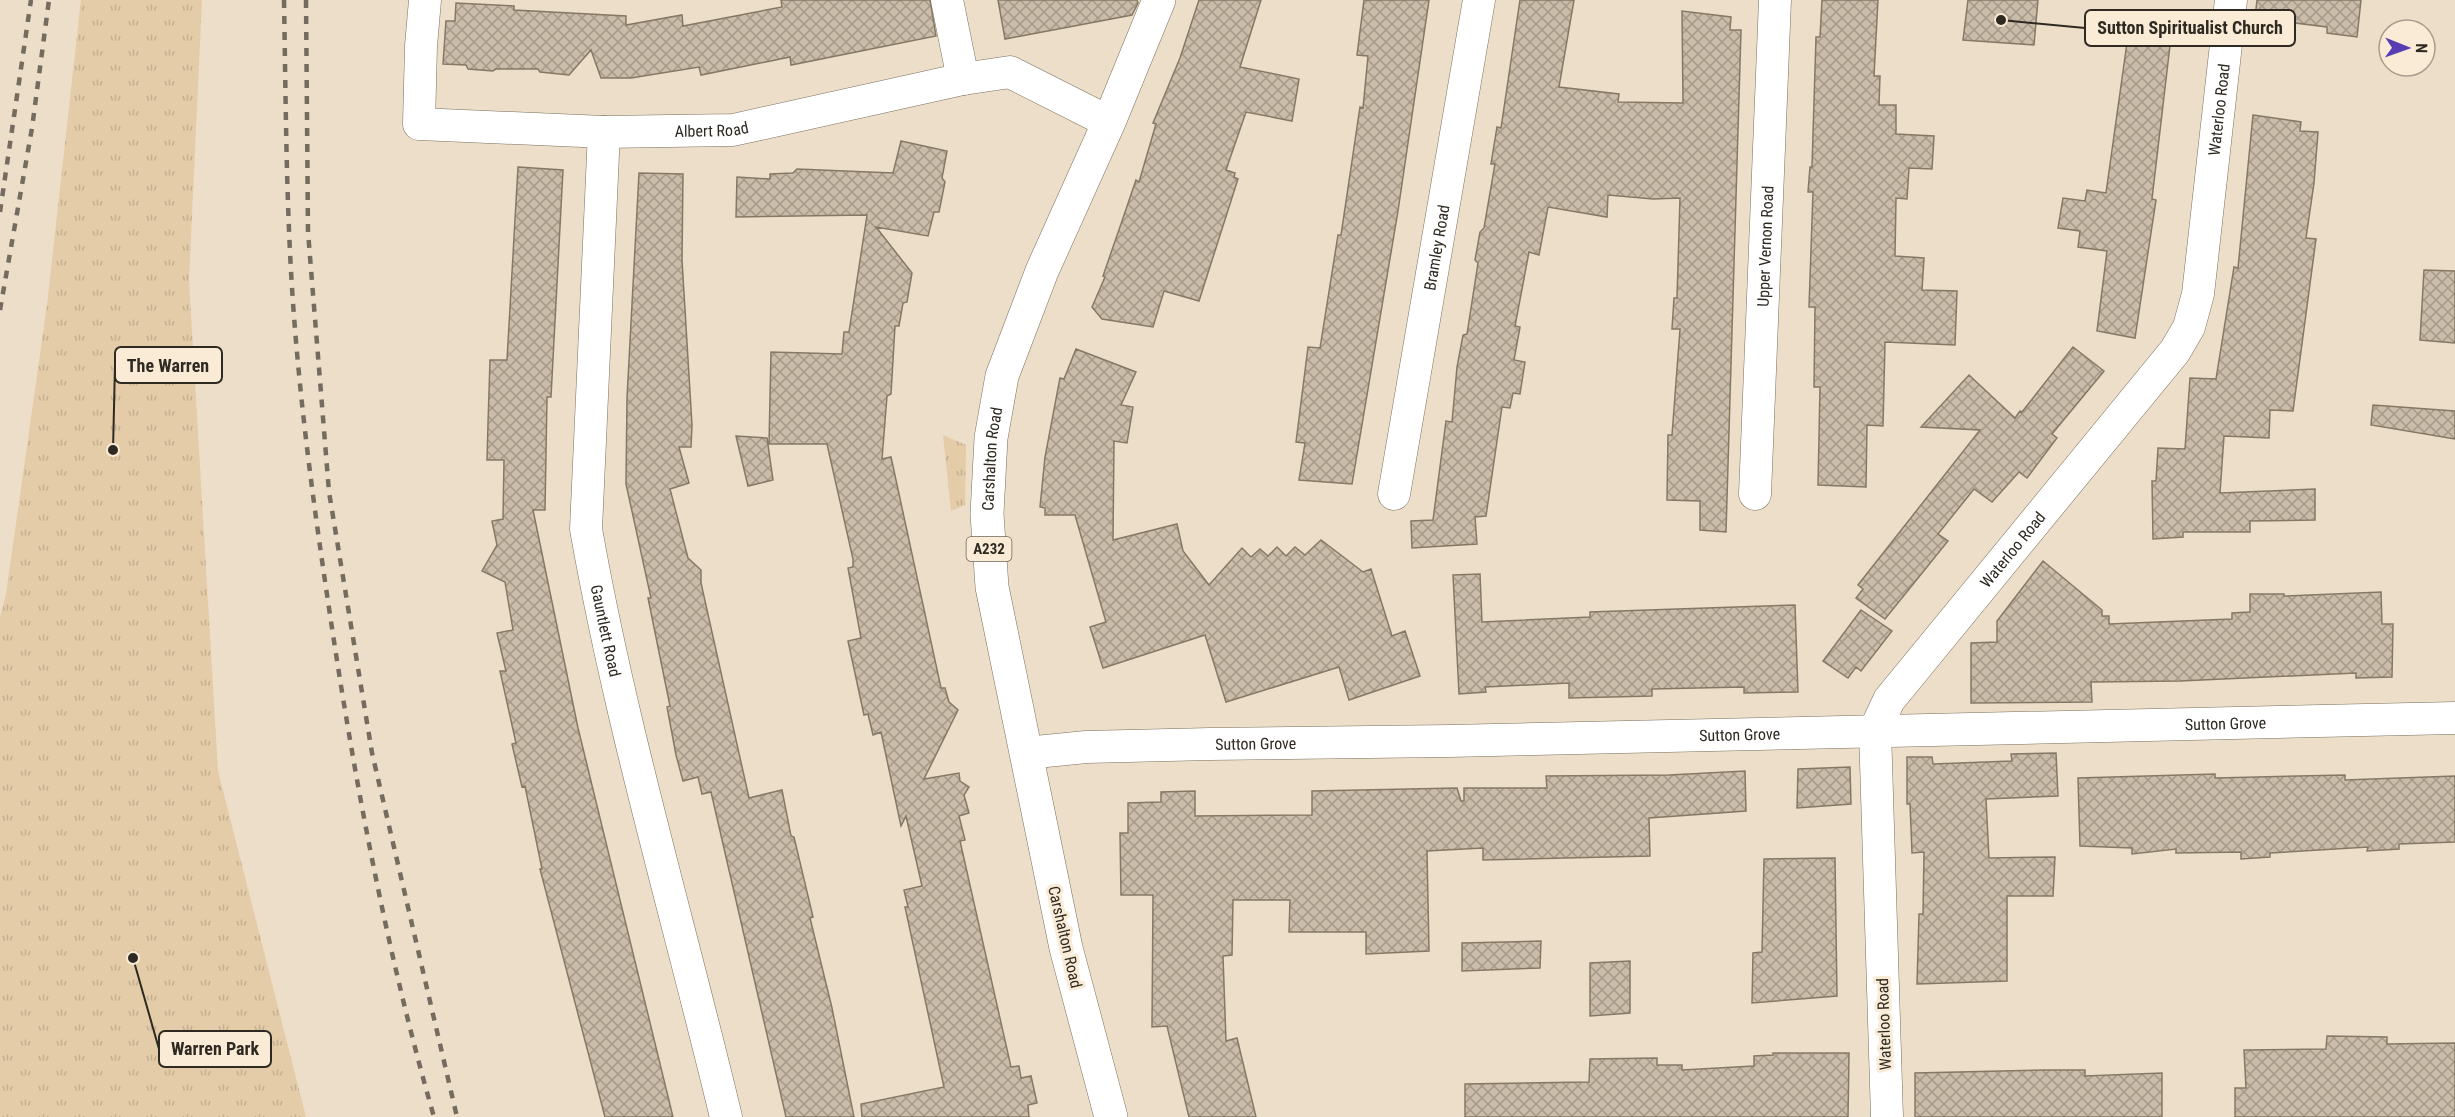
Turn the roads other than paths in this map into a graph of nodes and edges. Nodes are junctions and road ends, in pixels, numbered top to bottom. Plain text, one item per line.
1 (425, 0) edge
2 (948, 0) edge
3 (1158, 0) edge
4 (1479, 0) edge
5 (1775, 0) edge
6 (2231, 0) edge
7 (963, 79) junction
8 (1109, 122) junction
9 (603, 132) junction
10 (1394, 494) dead end
11 (1755, 494) dead end
12 (2455, 718) edge
13 (1875, 730) junction
14 (1026, 753) junction
15 (726, 1117) edge
16 (1111, 1117) edge
17 (1887, 1117) edge

1 - 9 street, Albert Road
2 - 7 street
3 - 8 highway, Carshalton Road / A232
4 - 10 street, Bramley Road
5 - 11 street, Upper Vernon Road
6 - 13 street, Waterloo Road
7 - 8 street, Albert Road
7 - 9 street, Albert Road
8 - 14 highway, Carshalton Road / A232
9 - 15 street, Gauntlett Road
12 - 13 street, Sutton Grove
13 - 14 street, Sutton Grove
13 - 17 street, Waterloo Road
14 - 16 highway, Carshalton Road / A232

